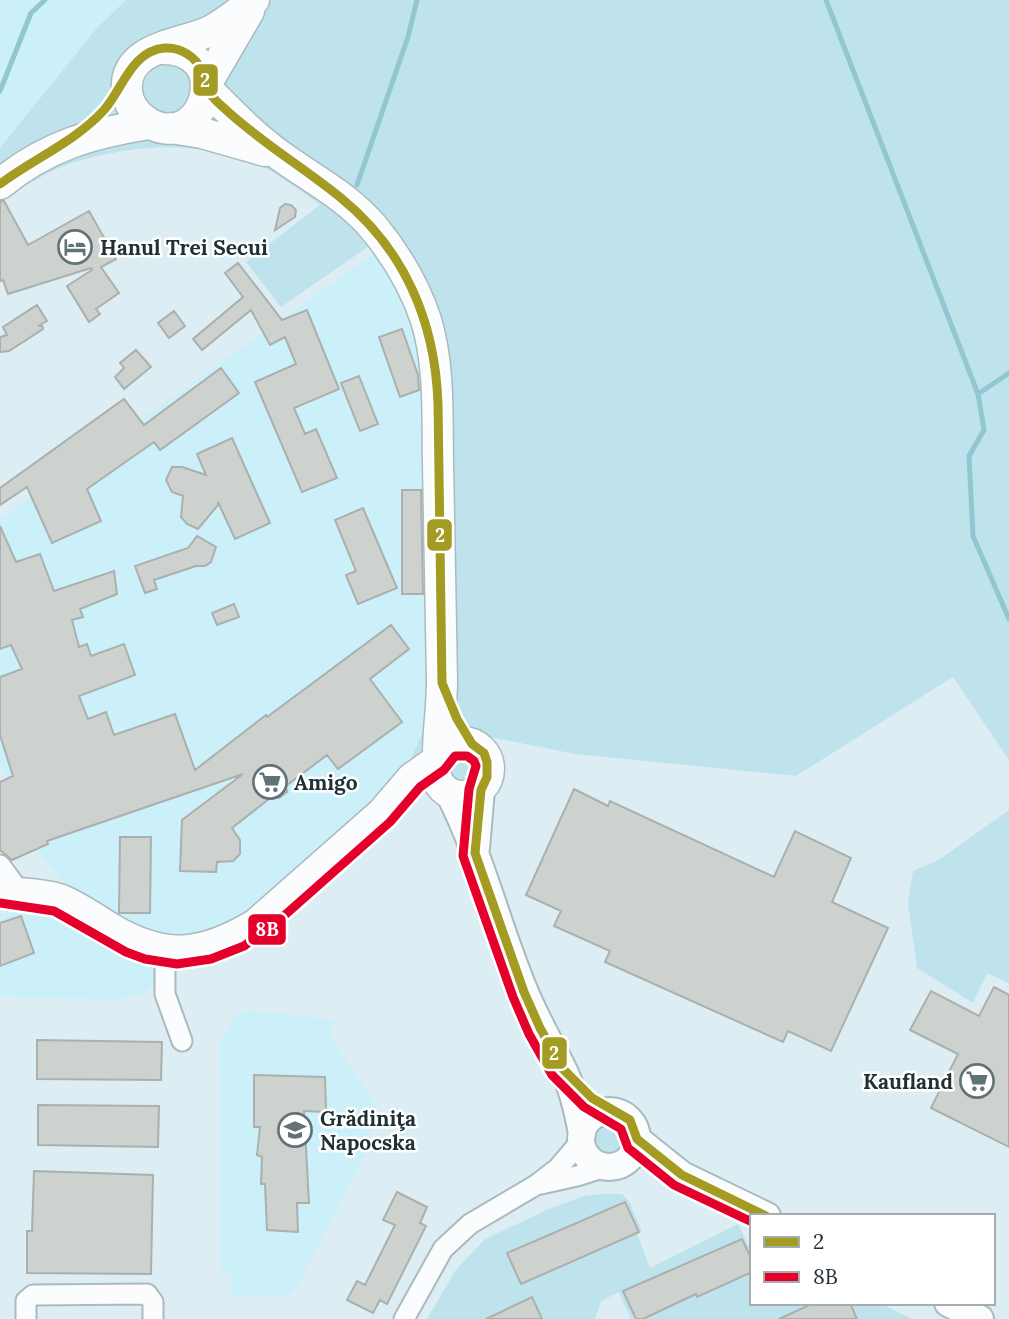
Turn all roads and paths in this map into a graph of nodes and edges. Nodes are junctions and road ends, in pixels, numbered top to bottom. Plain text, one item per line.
1 (254, 0) edge
2 (158, 49) junction
3 (129, 74) junction
4 (207, 86) junction
5 (160, 126) junction
6 (62, 145) junction
7 (282, 157) junction
8 (0, 184) edge
9 (442, 683) junction
10 (472, 744) junction
11 (437, 758) junction
12 (481, 790) junction
13 (447, 792) junction
14 (382, 813) junction
15 (475, 853) junction
16 (0, 866) edge
17 (9, 896) edge
18 (165, 951) junction
19 (182, 1041) dead end
20 (564, 1069) junction
21 (613, 1112) junction
22 (581, 1138) junction
23 (637, 1139) junction
24 (610, 1166) junction
25 (682, 1175) junction
26 (536, 1185) junction
27 (763, 1214) edge
28 (952, 1305) edge
29 (26, 1319) edge
30 (153, 1319) edge
31 (404, 1319) edge
32 (980, 1319) edge

1 - 2 main road
1 - 4 main road
2 - 3 main road
2 - 4 main road
3 - 5 main road
3 - 6 main road
4 - 5 main road
4 - 7 main road
5 - 6 main road
5 - 7 main road
6 - 8 main road
7 - 9 main road
9 - 10 main road
9 - 11 main road
10 - 11 main road
10 - 12 main road
11 - 13 main road
11 - 14 main road
12 - 13 main road
12 - 15 main road
13 - 14 main road
13 - 15 main road
14 - 18 main road
15 - 20 main road
16 - 17 street
17 - 18 main road
18 - 19 street
20 - 21 main road
20 - 22 main road
21 - 22 main road
21 - 23 main road
22 - 24 main road
22 - 26 street
23 - 24 main road
23 - 25 main road
24 - 25 main road
24 - 26 street
25 - 27 main road
26 - 31 street
28 - 32 main road
29 - 30 street

